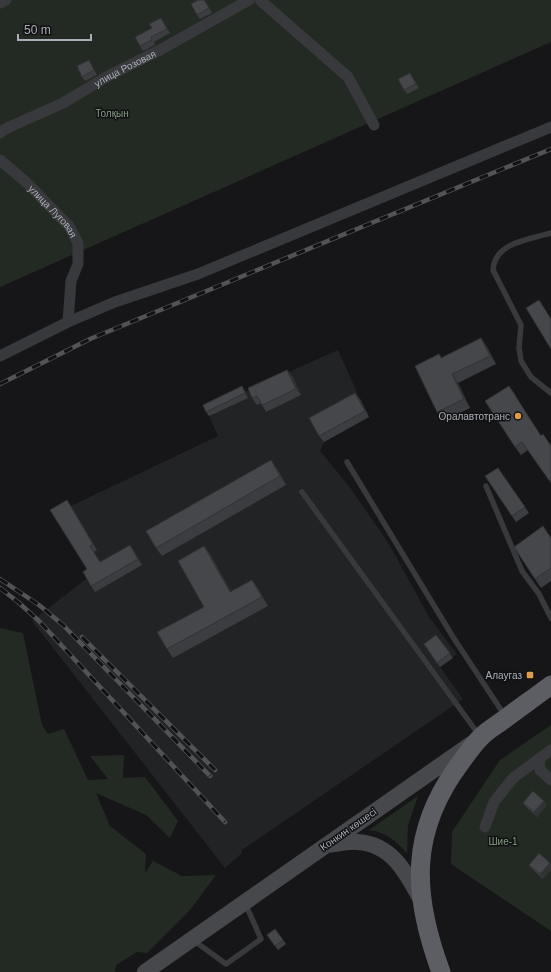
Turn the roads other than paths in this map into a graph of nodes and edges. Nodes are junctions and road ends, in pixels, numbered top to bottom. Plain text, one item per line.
1 (6, 0) edge
2 (249, 0) edge
3 (260, 0) edge
4 (0, 3) edge
5 (374, 125) dead end
6 (551, 127) edge
7 (0, 133) edge
8 (0, 160) edge
9 (551, 233) edge
10 (68, 322) junction
11 (0, 356) edge
12 (551, 393) edge
13 (347, 462) dead end
14 (486, 486) edge
15 (302, 492) dead end
16 (551, 618) edge
17 (551, 685) edge
18 (507, 718) junction
19 (480, 737) junction
20 (551, 750) edge
21 (539, 759) junction
22 (551, 780) edge
23 (485, 826) dead end
24 (326, 845) junction
25 (245, 902) junction
26 (421, 902) junction
27 (192, 939) junction
28 (145, 972) edge
29 (441, 972) edge

1 - 4 street
2 - 7 street, улица Розовая
3 - 5 street
6 - 10 street
8 - 10 street, улица Луговая
9 - 12 lane
10 - 11 street
13 - 18 lane
14 - 16 lane
15 - 19 lane
17 - 18 highway, Конкин көшесі
18 - 19 highway, Конкин көшесі
19 - 24 main road, Конкин көшесі
19 - 26 highway
20 - 21 street
21 - 22 street
21 - 23 street
24 - 25 main road, Конкин көшесі
24 - 26 main road
25 - 27 main road, Конкин көшесі
25 - 27 lane
26 - 29 highway
27 - 28 main road, Конкин көшесі

